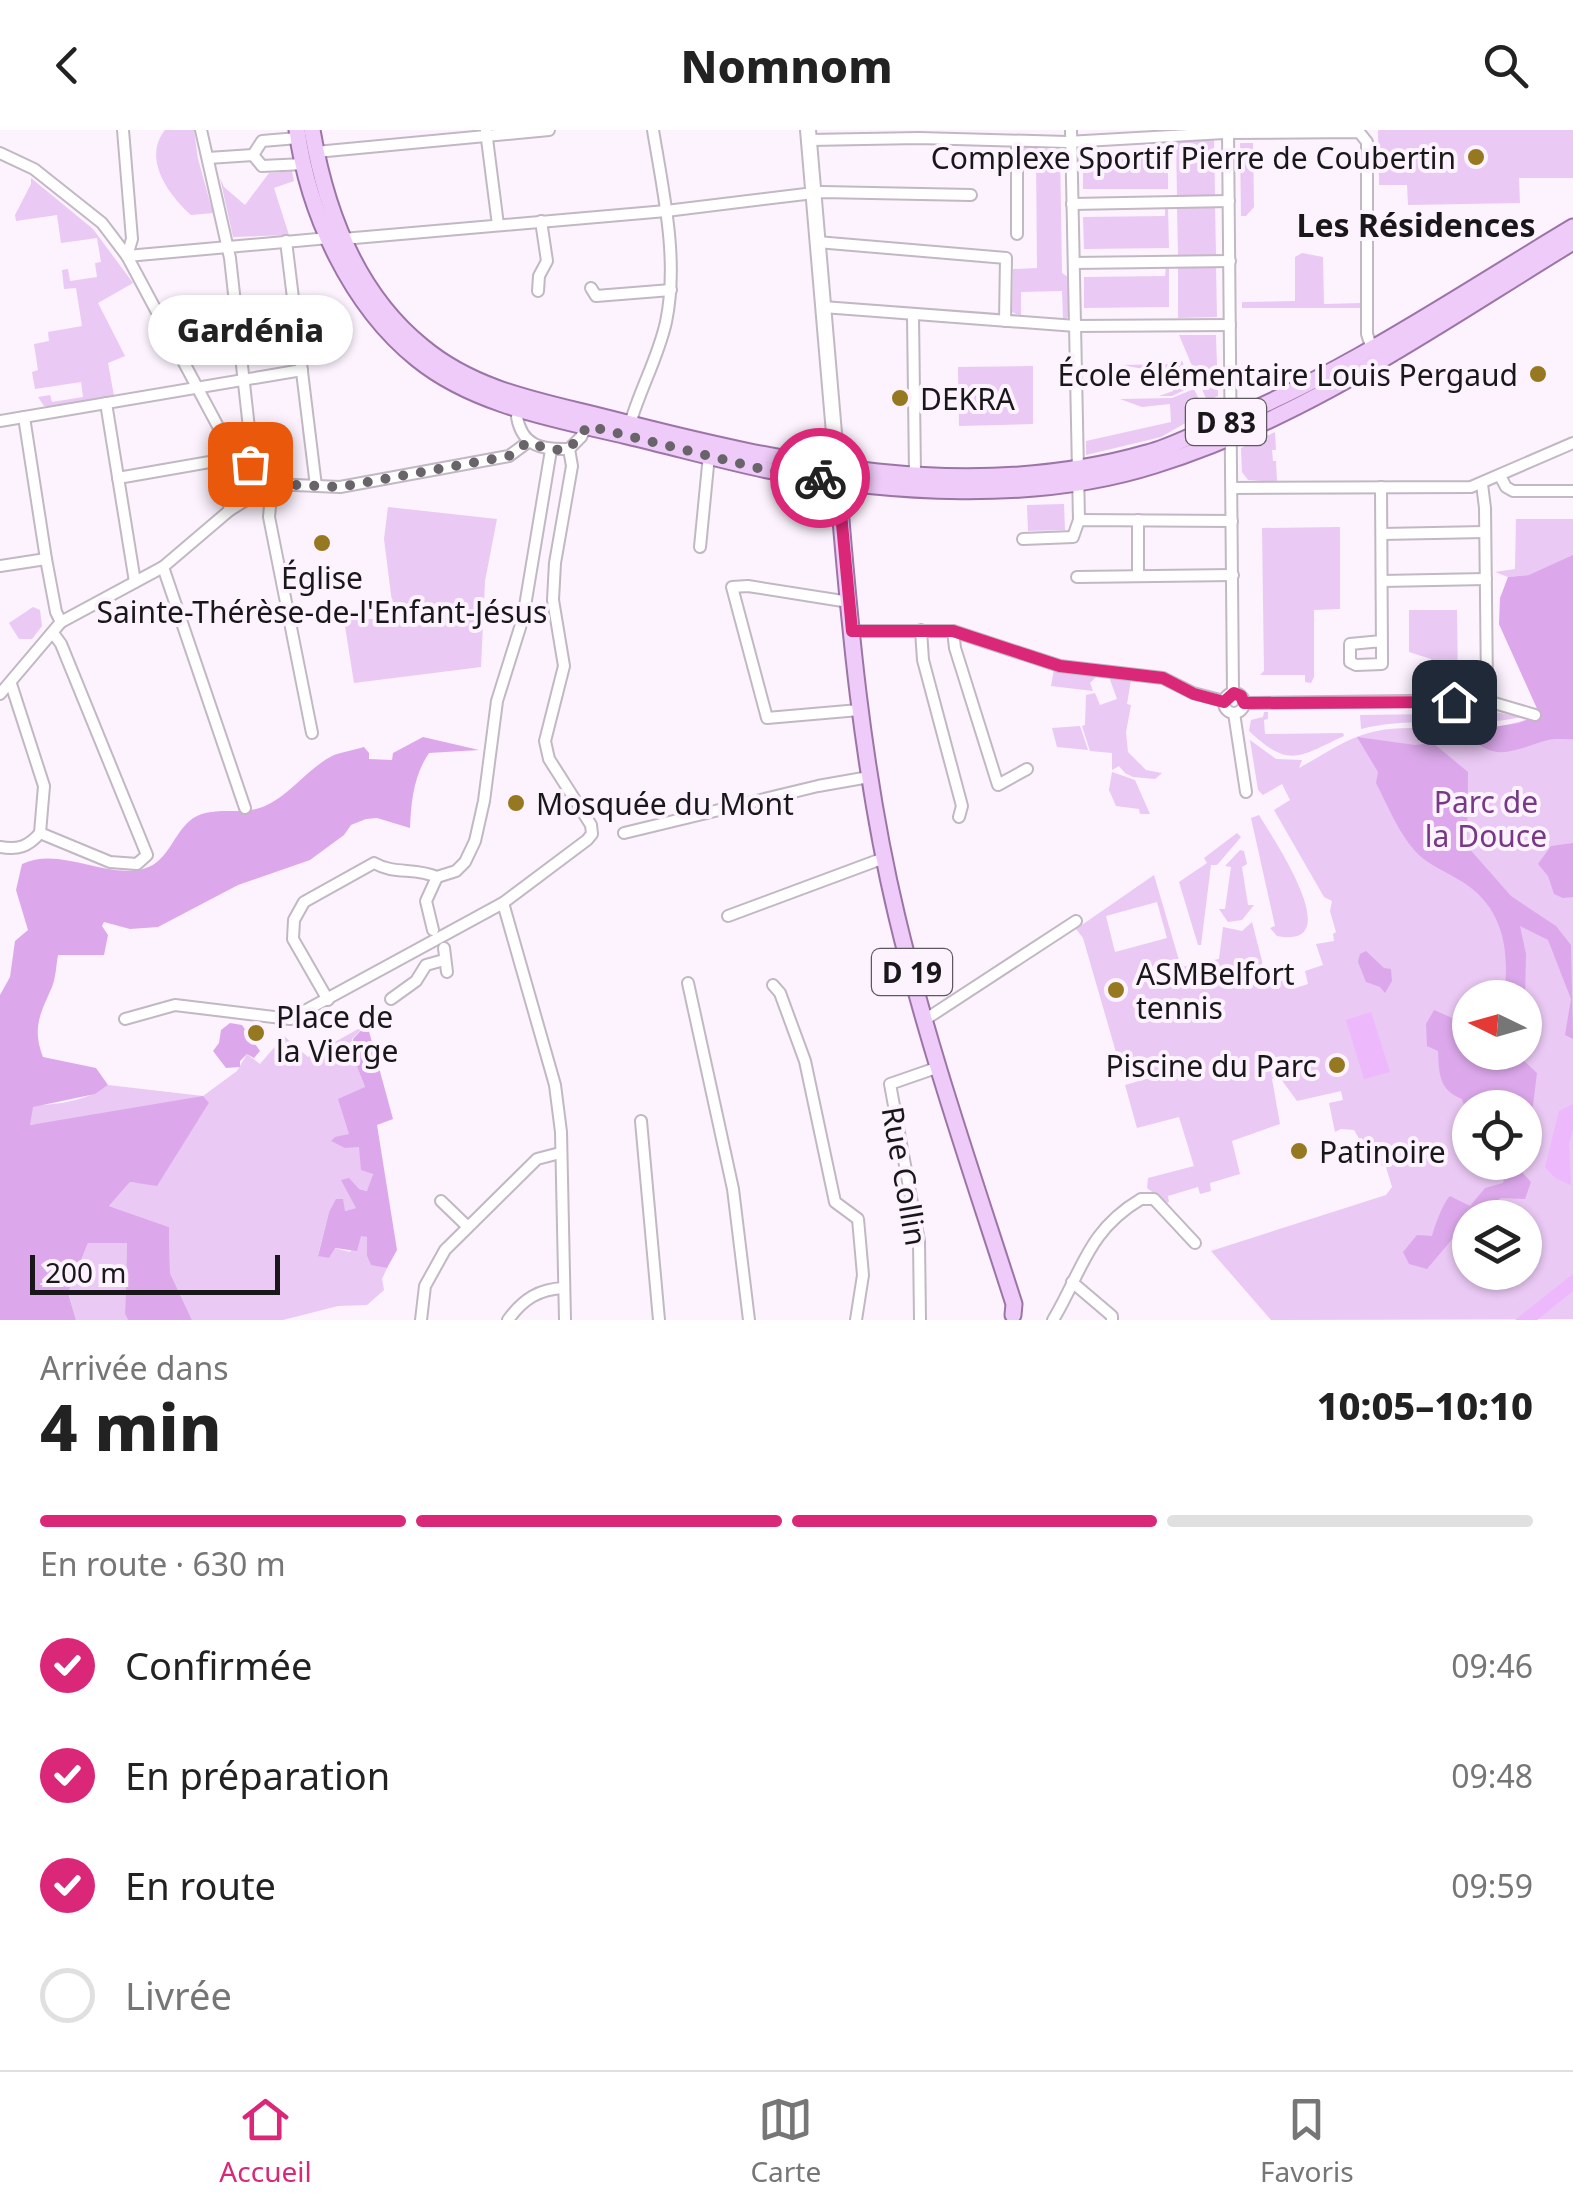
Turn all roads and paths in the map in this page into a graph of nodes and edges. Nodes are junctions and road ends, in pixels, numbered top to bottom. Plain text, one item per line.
1 (123, 130) edge
2 (202, 130) edge
3 (549, 130) edge
4 (654, 130) edge
5 (1228, 131) edge
6 (1322, 131) edge
7 (487, 132) edge
8 (302, 133) edge
9 (808, 135) edge
10 (1071, 136) edge
11 (1017, 141) junction
12 (316, 152) junction
13 (0, 153) edge
14 (252, 155) junction
15 (208, 158) junction
16 (304, 164) junction
17 (814, 194) junction
18 (972, 195) dead end
19 (1229, 201) junction
20 (1072, 204) junction
21 (666, 211) junction
22 (542, 221) junction
23 (498, 225) junction
24 (1573, 227) edge
25 (1018, 234) dead end
26 (336, 239) junction
27 (286, 241) junction
28 (818, 242) junction
29 (1573, 242) edge
30 (228, 247) junction
31 (128, 256) junction
32 (1230, 261) junction
33 (1074, 263) junction
34 (591, 288) dead end
35 (671, 290) junction
36 (538, 291) dead end
37 (823, 308) junction
38 (913, 315) junction
39 (1005, 321) junction
40 (1230, 325) junction
41 (1076, 326) junction
42 (1372, 350) junction
43 (302, 370) junction
44 (243, 380) junction
45 (197, 388) junction
46 (106, 404) junction
47 (550, 404) junction
48 (521, 408) junction
49 (24, 416) junction
50 (1232, 419) junction
51 (0, 420) edge
52 (588, 420) junction
53 (630, 424) junction
54 (221, 432) junction
55 (1232, 438) junction
56 (528, 442) junction
57 (1573, 443) edge
58 (569, 449) junction
59 (551, 450) junction
60 (709, 455) junction
61 (221, 460) junction
62 (247, 462) junction
63 (837, 474) junction
64 (914, 475) junction
65 (1078, 476) junction
66 (1500, 476) junction
67 (118, 478) junction
68 (272, 484) junction
69 (1482, 484) junction
70 (316, 486) junction
71 (1381, 487) junction
72 (1232, 488) junction
73 (1573, 491) edge
74 (230, 510) junction
75 (1079, 520) junction
76 (1138, 520) junction
77 (1232, 521) junction
78 (1485, 532) junction
79 (1382, 534) junction
80 (1022, 540) dead end
81 (700, 547) dead end
82 (46, 559) junction
83 (0, 566) edge
84 (163, 567) junction
85 (1233, 575) junction
86 (1138, 576) junction
87 (1078, 577) dead end
88 (1486, 579) junction
89 (1382, 581) junction
90 (135, 582) junction
91 (849, 602) junction
92 (61, 622) junction
93 (922, 630) junction
94 (852, 631) junction
95 (953, 631) junction
96 (53, 633) junction
97 (1382, 641) junction
98 (11, 684) junction
99 (1234, 693) junction
100 (0, 694) edge
101 (1484, 700) junction
102 (1224, 702) junction
103 (1244, 703) junction
104 (859, 710) junction
105 (1234, 713) junction
106 (1535, 715) dead end
107 (312, 733) dead end
108 (1028, 768) dead end
109 (869, 777) junction
110 (1246, 792) dead end
111 (245, 808) dead end
112 (959, 817) dead end
113 (40, 833) junction
114 (624, 833) dead end
115 (0, 847) edge
116 (884, 858) junction
117 (436, 877) junction
118 (503, 903) junction
119 (728, 916) dead end
120 (1076, 922) dead end
121 (434, 930) dead end
122 (445, 960) dead end
123 (688, 983) dead end
124 (772, 985) dead end
125 (391, 999) dead end
126 (328, 1000) junction
127 (926, 1018) junction
128 (126, 1019) dead end
129 (290, 1019) junction
130 (282, 1030) dead end
131 (940, 1067) junction
132 (642, 1122) dead end
133 (560, 1154) junction
134 (441, 1201) dead end
135 (468, 1227) junction
136 (1196, 1242) dead end
137 (1072, 1282) junction
138 (564, 1288) junction
139 (1010, 1318) edge
140 (420, 1320) edge
141 (508, 1320) edge
142 (565, 1320) edge
143 (659, 1320) edge
144 (749, 1320) edge
145 (856, 1320) edge
146 (920, 1320) edge
147 (1052, 1320) edge
148 (1112, 1320) edge

1 - 31 street
2 - 15 street
3 - 7 street
4 - 21 street
5 - 6 street
5 - 10 street
5 - 19 street
6 - 42 street
7 - 12 street
7 - 23 street
8 - 12 main road, D 83
8 - 14 street
8 - 16 main road, D 83
9 - 11 street
9 - 17 street
10 - 11 street
10 - 20 street
11 - 25 street
12 - 26 main road, D 83
13 - 31 street
14 - 15 street
14 - 16 street
15 - 30 street
16 - 26 main road, D 83
17 - 18 street
17 - 21 street
17 - 28 street
19 - 20 street
19 - 32 street
20 - 33 street
21 - 22 street
21 - 35 street
22 - 23 street
22 - 36 street
23 - 26 street
24 - 42 main road, D 83
26 - 27 street
26 - 47 main road, D 83
26 - 48 main road, D 83
27 - 30 street
27 - 43 street
28 - 37 street
28 - 39 street
29 - 55 main road, D 83
30 - 31 street
30 - 44 street
31 - 45 street
32 - 33 street
32 - 40 street
33 - 41 street
34 - 35 street
35 - 53 street
37 - 38 street
37 - 63 street
38 - 39 street
38 - 64 street
39 - 41 street
40 - 41 street
40 - 50 street
41 - 65 street
42 - 50 main road, D 83
43 - 44 street
43 - 70 street
44 - 45 street
44 - 62 street
45 - 46 street
45 - 54 street
46 - 49 street
46 - 67 street
47 - 48 street
47 - 52 main road, D 83
48 - 52 main road, D 83
48 - 56 street
49 - 51 street
49 - 82 street
50 - 55 street
50 - 65 main road, D 83
52 - 53 main road, D 83
52 - 58 street
52 - 60 main road, D 83
53 - 63 main road, D 83
54 - 61 street
54 - 62 street
55 - 65 main road, D 83
55 - 72 street
56 - 59 street
56 - 70 street
57 - 66 street
58 - 59 street
58 - 118 street
59 - 117 street
60 - 63 main road, D 83
60 - 81 street
61 - 67 street
61 - 74 street
62 - 68 street
63 - 64 main road, D 83
63 - 65 main road, D 83
63 - 91 main road, D 19
64 - 65 main road, D 83
65 - 75 street
66 - 69 street
66 - 73 street
67 - 90 street
68 - 70 street
68 - 74 street
68 - 107 street
69 - 71 street
69 - 78 street
71 - 72 street
71 - 79 street
72 - 77 street
74 - 84 street
75 - 76 street
75 - 80 street
76 - 77 street
76 - 86 street
77 - 85 street
78 - 79 street
78 - 88 street
79 - 89 street
82 - 83 street
82 - 92 street
84 - 90 street
84 - 111 street
85 - 86 street
85 - 99 street
86 - 87 street
88 - 89 street
88 - 101 street
89 - 97 street
90 - 92 street
91 - 94 main road, D 19
91 - 104 street
92 - 96 street
93 - 94 street
93 - 95 street
93 - 112 street
94 - 104 main road, D 19
95 - 102 street
95 - 108 street
96 - 98 street
96 - 113 street
97 - 97 street
98 - 100 street
98 - 113 street
99 - 102 street
99 - 103 street
101 - 103 street
101 - 106 street
102 - 105 street
103 - 105 street
104 - 109 main road, D 19
105 - 110 street
109 - 114 street
109 - 116 main road, D 19
113 - 115 street
116 - 119 street
116 - 127 main road, D 19
117 - 121 street
117 - 126 street
118 - 126 street
118 - 133 street
120 - 127 street
122 - 125 street
123 - 144 street
124 - 145 street
126 - 129 street
127 - 131 main road, D 19
128 - 129 street
129 - 130 street
131 - 139 main road, D 19
131 - 146 street, Rue Collin
132 - 143 street
133 - 135 street
133 - 138 street
134 - 135 street
135 - 140 street
136 - 137 street
137 - 147 street
137 - 148 street
138 - 141 street
138 - 142 street

